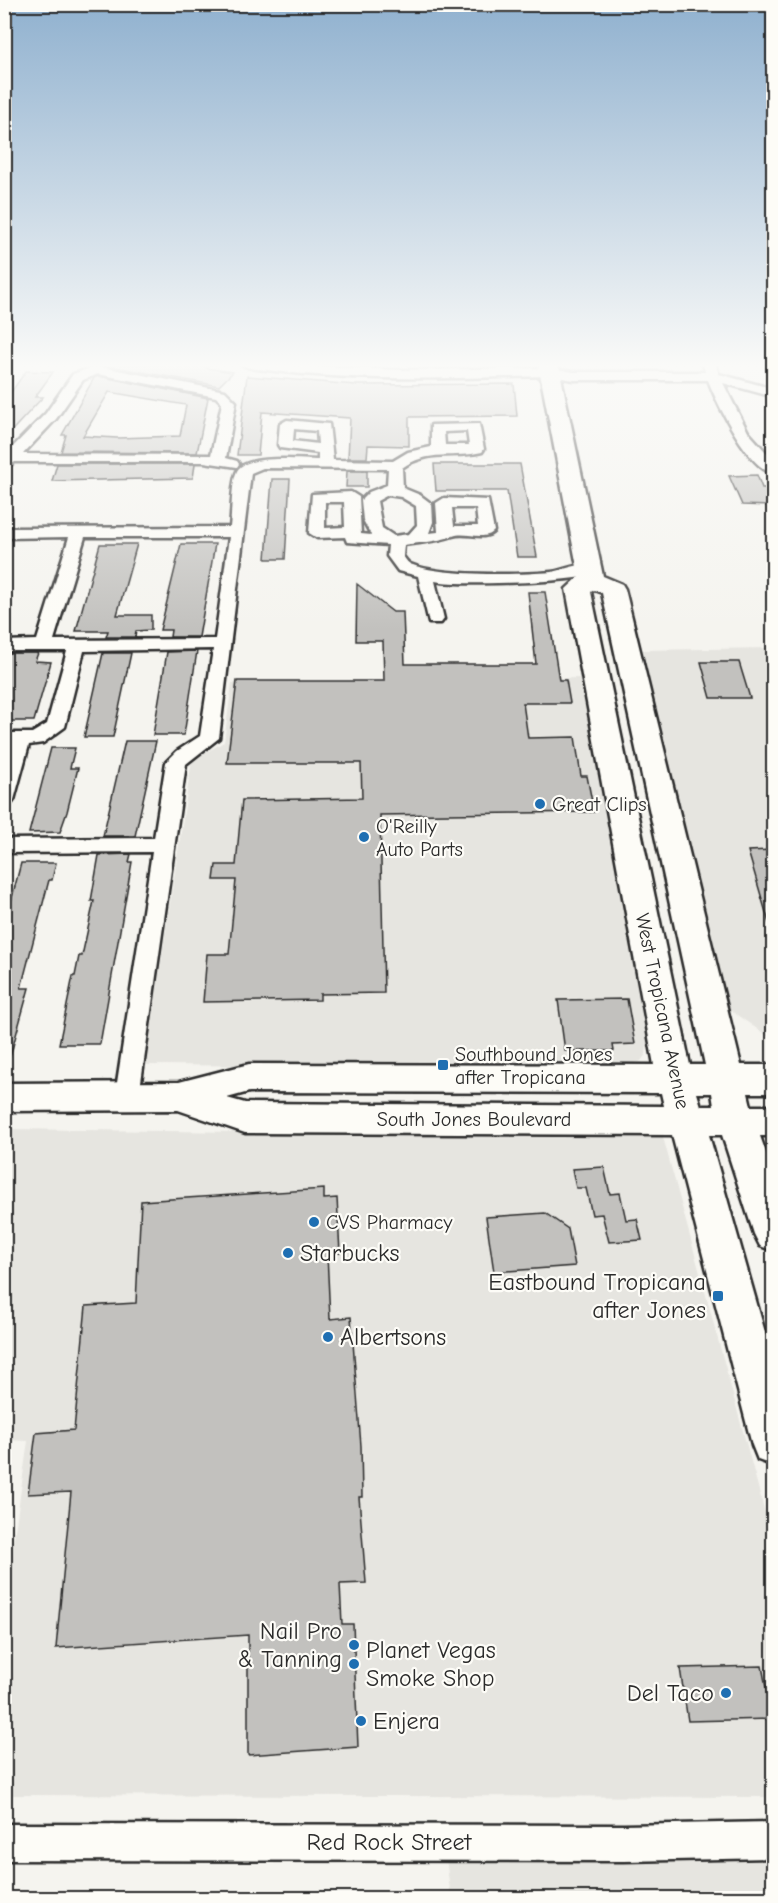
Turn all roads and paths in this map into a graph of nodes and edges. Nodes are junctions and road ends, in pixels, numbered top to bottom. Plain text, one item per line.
1 (219, 452) edge
2 (429, 452) edge
3 (564, 452) edge
4 (756, 452) edge
5 (218, 459) junction
6 (8, 461) edge
7 (396, 465) junction
8 (247, 469) junction
9 (774, 471) edge
10 (394, 490) junction
11 (446, 531) dead end
12 (237, 532) junction
13 (353, 532) dead end
14 (4, 533) edge
15 (78, 533) junction
16 (398, 540) junction
17 (425, 572) junction
18 (586, 574) junction
19 (435, 620) dead end
20 (586, 630) junction
21 (221, 644) junction
22 (44, 645) junction
23 (77, 645) junction
24 (4, 646) edge
25 (642, 717) junction
26 (13, 739) edge
27 (4, 801) edge
28 (164, 845) junction
29 (4, 846) edge
30 (675, 1079) junction
31 (727, 1079) junction
32 (774, 1079) edge
33 (127, 1096) junction
34 (179, 1096) junction
35 (4, 1098) edge
36 (685, 1119) junction
37 (736, 1120) junction
38 (774, 1121) edge
39 (774, 1234) edge
40 (774, 1445) edge
41 (774, 1840) edge
42 (4, 1842) edge

1 - 5 street
2 - 7 street
3 - 18 main road
4 - 9 street
5 - 6 street
5 - 8 street
7 - 8 street
7 - 10 street
8 - 12 street
10 - 16 street
10 - 16 street
11 - 16 street
12 - 15 street
12 - 21 street
13 - 16 street
14 - 15 street
15 - 22 street
16 - 17 street
17 - 18 street
17 - 19 street
18 - 20 main road, West Tropicana Avenue
18 - 25 main road
20 - 25 main road
20 - 30 main road, West Tropicana Avenue
21 - 23 street
21 - 28 street
22 - 23 street
22 - 24 street
23 - 26 street
25 - 31 main road
26 - 27 street
28 - 29 street
28 - 33 street
30 - 31 main road, South Jones Boulevard
30 - 34 main road, South Jones Boulevard
30 - 36 main road, West Tropicana Avenue
31 - 32 main road, South Jones Boulevard
31 - 37 main road
33 - 34 main road, South Jones Boulevard
33 - 35 main road, South Jones Boulevard
34 - 36 main road, South Jones Boulevard
36 - 37 main road, South Jones Boulevard
36 - 40 main road, West Tropicana Avenue
37 - 38 main road, South Jones Boulevard
37 - 39 main road
41 - 42 street, Red Rock Street

